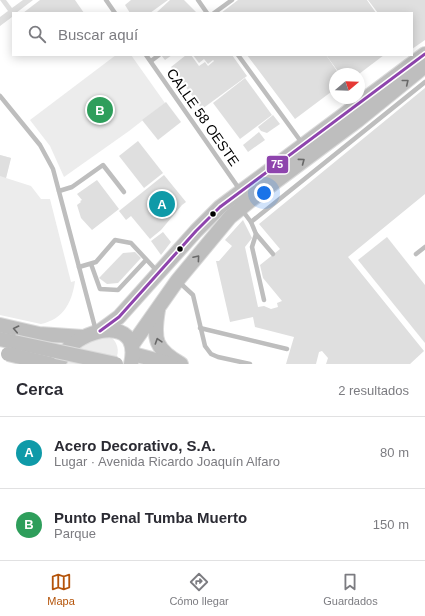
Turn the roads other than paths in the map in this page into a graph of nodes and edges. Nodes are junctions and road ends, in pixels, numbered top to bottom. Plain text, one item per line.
1 (106, 0) edge
2 (198, 0) edge
3 (232, 0) edge
4 (114, 12) edge
5 (207, 12) edge
6 (215, 12) edge
7 (425, 54) edge
8 (147, 56) edge
9 (158, 56) edge
10 (239, 56) edge
11 (151, 62) junction
12 (425, 66) edge
13 (425, 82) edge
14 (0, 96) edge
15 (303, 145) junction
16 (59, 191) junction
17 (241, 191) junction
18 (124, 192) dead end
19 (240, 209) junction
20 (251, 222) junction
21 (256, 234) junction
22 (425, 247) edge
23 (273, 254) dead end
24 (416, 254) dead end
25 (146, 260) junction
26 (91, 264) junction
27 (79, 267) junction
28 (158, 274) junction
29 (178, 281) junction
30 (264, 300) dead end
31 (158, 307) junction
32 (0, 325) edge
33 (200, 328) junction
34 (98, 331) junction
35 (39, 334) junction
36 (83, 337) junction
37 (0, 339) edge
38 (287, 349) dead end
39 (7, 350) edge
40 (132, 355) edge
41 (43, 364) edge
42 (50, 364) edge
43 (58, 364) edge
44 (116, 364) edge
45 (165, 364) edge
46 (181, 364) edge
47 (250, 364) edge

1 - 4 lane
2 - 5 lane
3 - 6 lane
7 - 15 main road
8 - 11 lane, CALLE 58 OESTE
9 - 11 lane
10 - 15 lane
11 - 17 lane, CALLE 58 OESTE
19 -> 12 main road
13 - 20 lane
14 - 16 lane
15 - 17 main road
16 - 18 lane
16 - 27 lane
17 - 28 main road
19 - 20 lane
29 -> 19 main road
20 - 21 lane
21 - 23 lane
21 - 30 lane
22 - 24 lane
25 - 26 lane
25 - 26 lane
25 - 28 lane
26 - 27 lane
27 - 34 lane
28 - 34 main road
29 - 31 main road
29 - 33 lane
31 - 40 main road
46 -> 31 main road
35 -> 32 main road
33 - 38 lane
33 - 47 lane
34 - 36 main road
34 - 40 main road
35 - 36 main road
35 - 41 main road
36 - 43 main road
37 - 39 main road
39 - 42 main road, bridge
39 - 44 main road, bridge
40 - 45 main road

